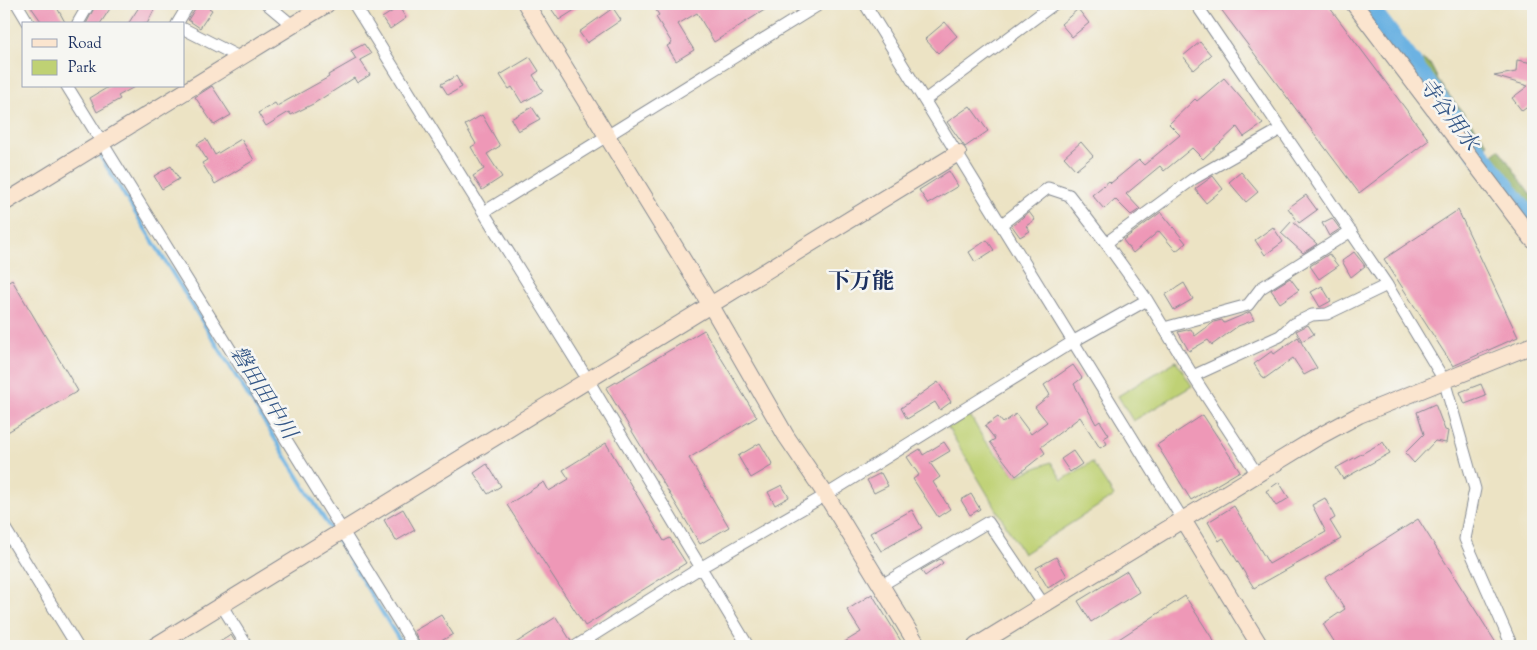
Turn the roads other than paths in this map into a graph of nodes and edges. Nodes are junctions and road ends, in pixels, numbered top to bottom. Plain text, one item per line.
1 (17, 4) edge
2 (90, 4) edge
3 (190, 4) edge
4 (267, 4) edge
5 (327, 4) edge
6 (354, 4) edge
7 (526, 4) edge
8 (820, 4) edge
9 (864, 4) edge
10 (1054, 4) edge
11 (1196, 4) edge
12 (1354, 4) edge
13 (28, 22) edge
14 (78, 22) dead end
15 (178, 22) edge
16 (292, 25) junction
17 (185, 30) edge
18 (239, 58) junction
19 (68, 88) edge
20 (925, 100) junction
21 (1281, 129) junction
22 (606, 135) junction
23 (102, 143) junction
24 (958, 154) junction
25 (4, 202) edge
26 (484, 212) junction
27 (1002, 224) junction
28 (1351, 231) junction
29 (1533, 240) edge
30 (1106, 242) junction
31 (1387, 285) junction
32 (1147, 300) junction
33 (710, 304) junction
34 (1164, 328) junction
35 (1074, 341) junction
36 (1533, 345) edge
37 (1193, 376) junction
38 (588, 380) junction
39 (1444, 380) junction
40 (1257, 474) junction
41 (826, 494) junction
42 (1183, 520) junction
43 (4, 528) edge
44 (341, 531) junction
45 (700, 568) junction
46 (880, 586) junction
47 (1044, 605) junction
48 (222, 606) junction
49 (77, 646) edge
50 (155, 646) edge
51 (247, 646) edge
52 (414, 646) edge
53 (576, 646) edge
54 (748, 646) edge
55 (918, 646) edge
56 (976, 646) edge
57 (1260, 646) edge
58 (1512, 646) edge

1 - 13 street
2 - 14 street
3 - 15 street
4 - 16 street
5 - 16 street
6 - 26 street
7 - 22 street
8 - 22 street
9 - 20 street
10 - 20 street
11 - 21 street
12 - 29 street
16 - 18 street
17 - 18 street
18 - 23 street
19 - 23 street
20 - 24 street
21 - 28 street
21 - 30 street
22 - 26 street
22 - 33 street
23 - 25 street
23 - 44 street
24 - 27 street
24 - 33 street
26 - 38 street
27 - 30 street
27 - 35 street
28 - 31 street
28 - 34 street
30 - 32 street
31 - 37 street
31 - 39 street
32 - 34 street
32 - 35 street
33 - 38 street
33 - 41 street
34 - 37 street
35 - 41 street
35 - 42 street
36 - 39 street
37 - 40 street
38 - 44 street
38 - 45 street
39 - 40 street
39 - 58 street
40 - 42 street
41 - 45 street
41 - 46 street
42 - 47 street
42 - 57 street
43 - 49 street
44 - 48 street
44 - 52 street
45 - 53 street
45 - 54 street
46 - 47 street
46 - 55 street
47 - 56 street
48 - 50 street
48 - 51 street

